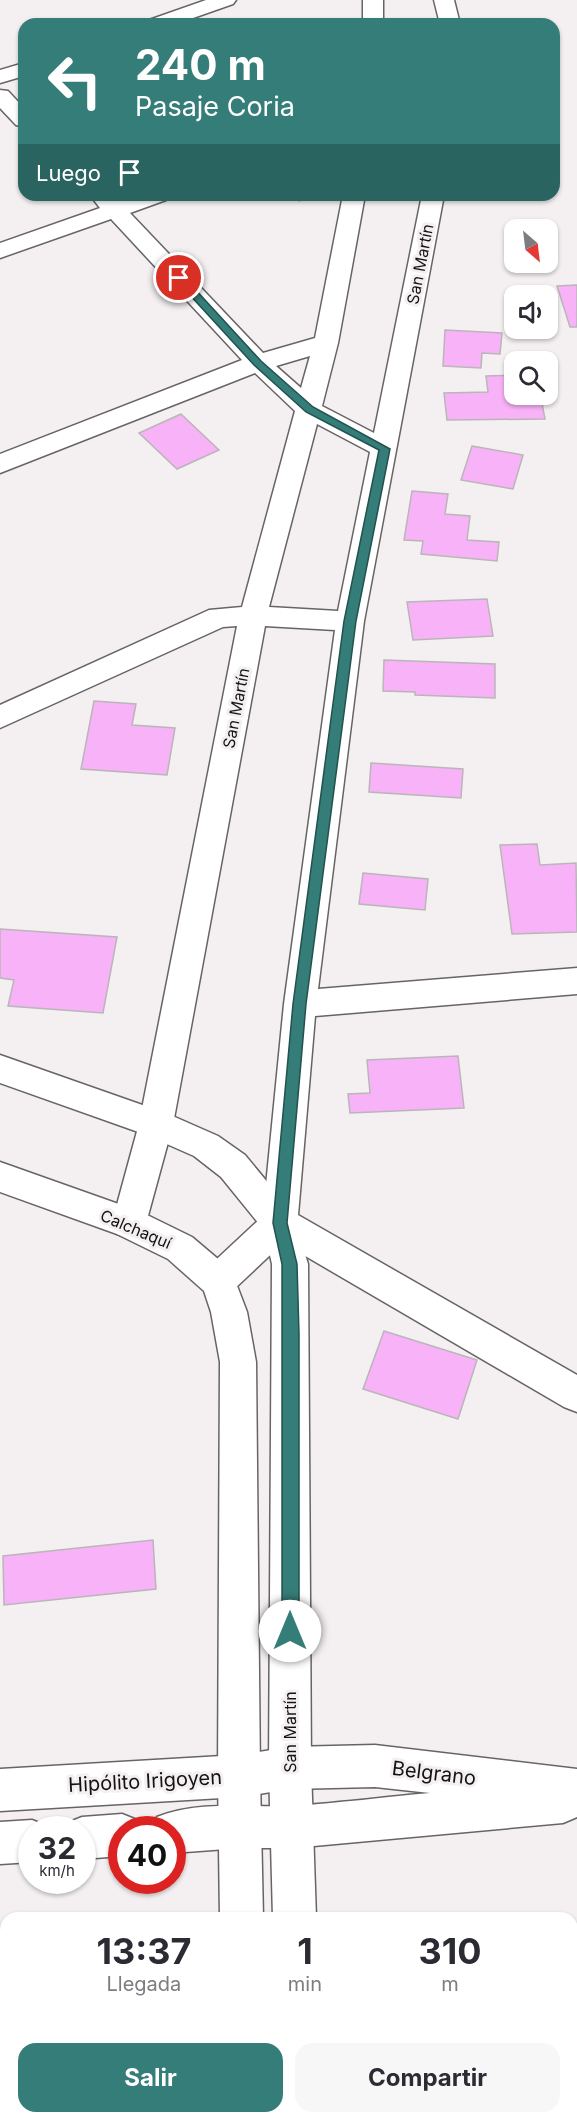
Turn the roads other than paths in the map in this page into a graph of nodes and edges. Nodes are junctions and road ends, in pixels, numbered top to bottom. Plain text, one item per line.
1 (226, 0) edge
2 (373, 0) edge
3 (444, 0) edge
4 (174, 18) edge
5 (373, 18) edge
6 (448, 18) edge
7 (18, 71) edge
8 (0, 77) edge
9 (0, 96) edge
10 (18, 114) edge
11 (353, 201) edge
12 (432, 201) edge
13 (109, 203) edge
14 (0, 251) edge
15 (326, 343) junction
16 (258, 363) junction
17 (310, 410) junction
18 (384, 449) junction
19 (0, 464) edge
20 (253, 616) junction
21 (350, 621) junction
22 (0, 717) edge
23 (577, 981) edge
24 (300, 1004) junction
25 (0, 1069) edge
26 (156, 1124) junction
27 (0, 1177) edge
28 (129, 1223) junction
29 (280, 1223) junction
30 (218, 1281) junction
31 (577, 1395) edge
32 (290, 1768) junction
33 (239, 1776) junction
34 (0, 1790) edge
35 (577, 1790) edge
36 (577, 1801) edge
37 (240, 1827) junction
38 (292, 1827) junction
39 (186, 1831) edge
40 (18, 1842) edge
41 (0, 1843) edge
42 (242, 1912) edge
43 (295, 1912) edge

1 - 4 street
2 - 5 street
3 - 6 street
7 - 8 street
9 - 10 street
11 - 15 street, San Martín
12 - 18 street, San Martín
13 - 14 street
13 - 16 street
15 - 16 street
15 - 17 street, San Martín
16 - 17 street
16 - 19 street
17 - 18 street
17 - 20 street, San Martín
18 - 21 street, San Martín
20 - 21 street
20 - 22 street
20 - 26 street, San Martín
21 - 24 street, San Martín
23 - 24 street
24 - 29 street, San Martín
25 - 26 street
26 - 28 street, San Martín
26 - 29 street
27 - 28 street, Calchaquí
28 - 30 street, Calchaquí
29 - 30 street
29 - 31 street
29 - 32 street, San Martín
30 - 33 street, Calchaquí
32 - 33 street, Hipólito Irigoyen
32 - 35 street, Belgrano
32 - 38 street, San Martín
33 - 34 street, Hipólito Irigoyen
33 - 37 street
36 - 38 street, Belgrano
37 - 38 street
37 - 39 street
37 - 42 street
38 - 43 street, San Martín
40 - 41 street

